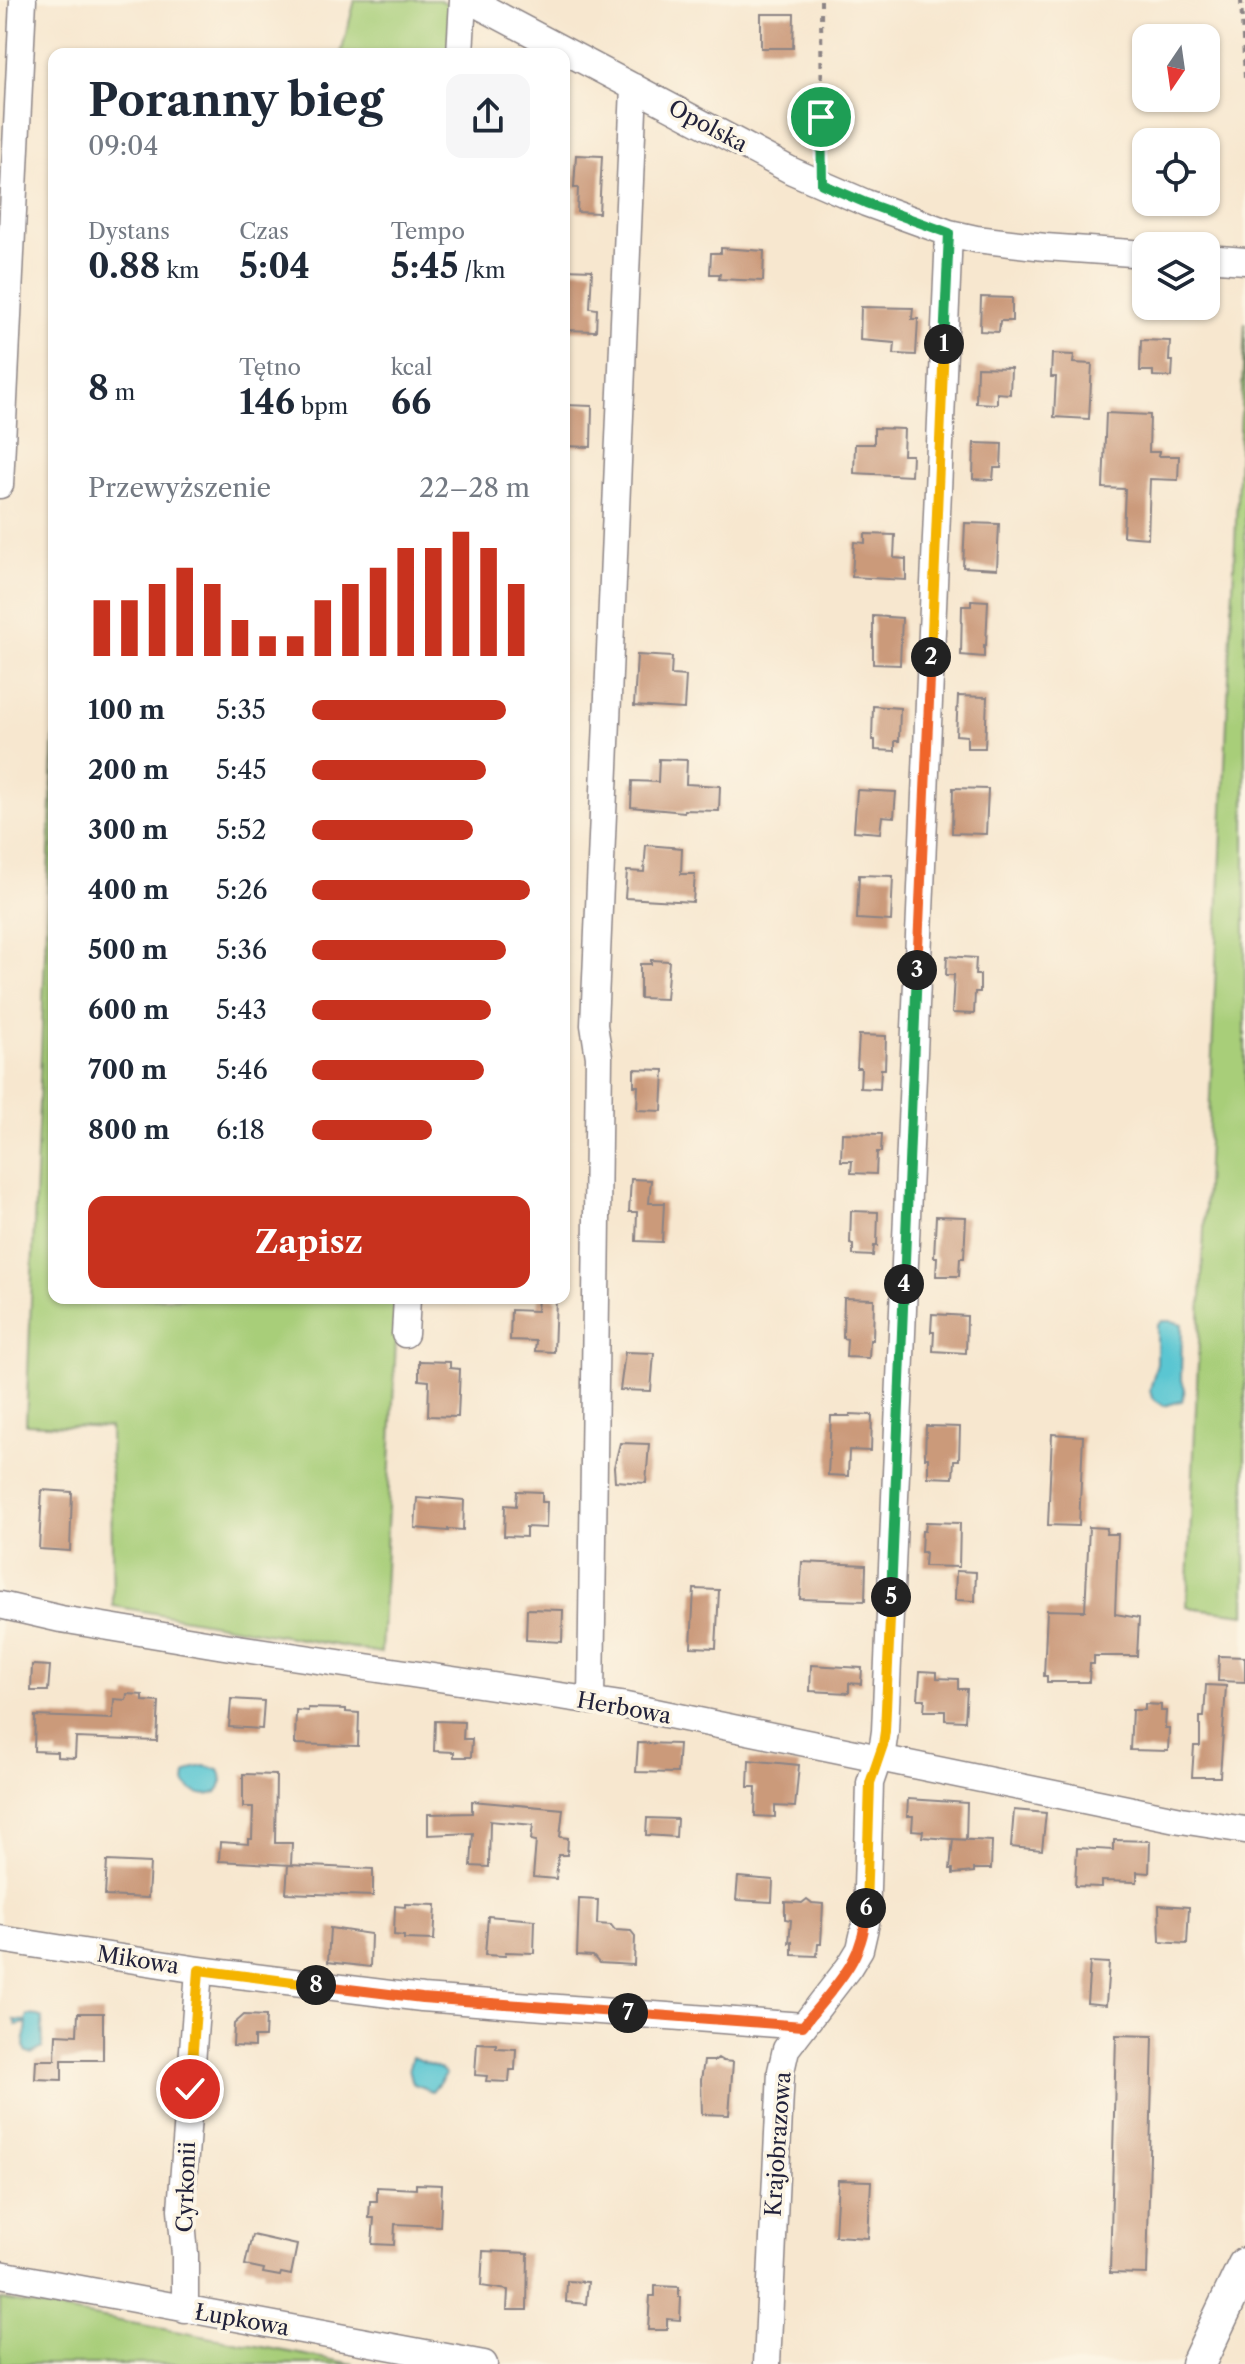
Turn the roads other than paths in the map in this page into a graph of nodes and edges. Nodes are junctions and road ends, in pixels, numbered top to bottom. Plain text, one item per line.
1 (23, 0) edge
2 (463, 0) edge
3 (469, 0) edge
4 (460, 48) edge
5 (560, 48) edge
6 (570, 53) edge
7 (634, 87) junction
8 (949, 233) junction
9 (1132, 253) edge
10 (1220, 259) edge
11 (1245, 261) edge
12 (0, 485) edge
13 (407, 1304) edge
14 (405, 1334) dead end
15 (0, 1605) edge
16 (591, 1701) junction
17 (878, 1759) junction
18 (1245, 1830) edge
19 (0, 1939) edge
20 (199, 1970) junction
21 (803, 2026) junction
22 (1245, 2265) edge
23 (0, 2274) edge
24 (185, 2310) junction
25 (484, 2364) edge
26 (767, 2364) edge
27 (1198, 2364) edge

1 - 12 street
2 - 4 street
3 - 5 street, Opolska
6 - 7 street, Opolska
7 - 8 street, Opolska
7 - 16 street
8 - 9 street, Opolska
8 - 17 street, Krajobrazowa
10 - 11 street
13 - 14 street
15 - 16 street, Herbowa
16 - 17 street, Herbowa
17 - 18 street, Herbowa
17 - 21 street, Krajobrazowa
19 - 20 street, Mikowa
20 - 21 street, Mikowa
20 - 24 street, Cyrkonii
21 - 26 street, Krajobrazowa
22 - 27 main road
23 - 24 street, Łupkowa
24 - 25 street, Łupkowa

